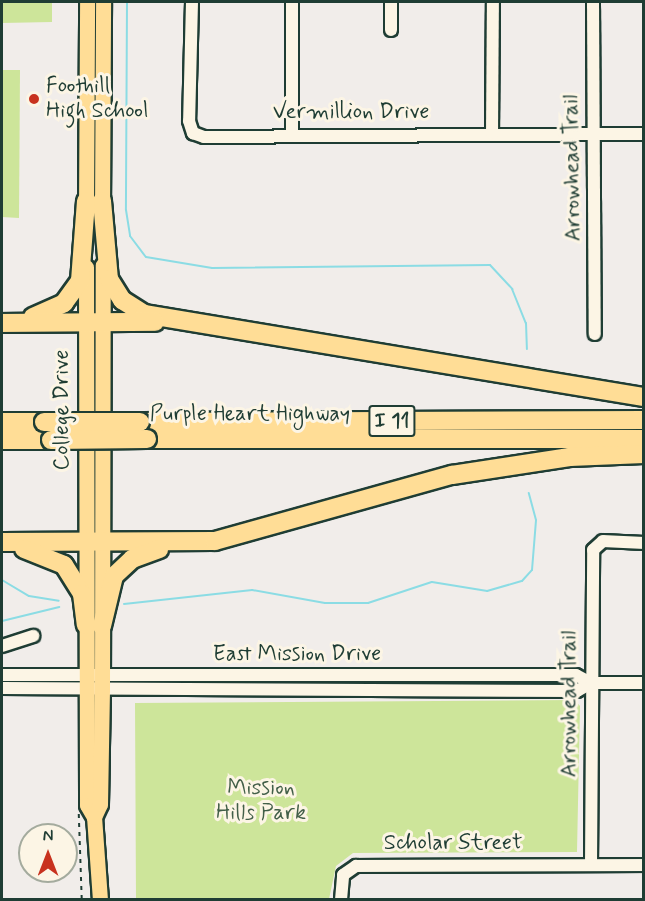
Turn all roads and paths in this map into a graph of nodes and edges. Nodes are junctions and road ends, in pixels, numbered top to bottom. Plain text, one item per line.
1 (87, 2) edge
2 (103, 2) edge
3 (192, 2) edge
4 (292, 2) edge
5 (391, 2) edge
6 (493, 2) edge
7 (593, 2) edge
8 (391, 30) dead end
9 (492, 133) junction
10 (292, 134) junction
11 (593, 134) junction
12 (644, 134) edge
13 (94, 201) junction
14 (2, 322) edge
15 (189, 322) junction
16 (94, 323) junction
17 (595, 334) dead end
18 (644, 397) edge
19 (644, 420) edge
20 (2, 422) edge
21 (644, 439) edge
22 (2, 440) edge
23 (644, 454) edge
24 (94, 542) junction
25 (193, 543) junction
26 (644, 543) edge
27 (2, 544) edge
28 (94, 626) junction
29 (33, 636) dead end
30 (2, 646) edge
31 (2, 675) edge
32 (94, 682) junction
33 (644, 683) edge
34 (591, 684) junction
35 (2, 688) edge
36 (591, 865) junction
37 (644, 865) edge
38 (100, 900) edge
39 (341, 900) edge

1 - 13 main road, College Drive
2 - 13 main road, College Drive
3 - 10 street, Vermillion Drive
4 - 10 street
5 - 8 street
6 - 9 street
7 - 11 street, Arrowhead Trail
9 - 10 street, Vermillion Drive
9 - 11 street, Vermillion Drive
11 - 12 street, Vermillion Drive
11 - 17 street, Arrowhead Trail
13 - 14 highway
13 - 15 highway
13 - 16 main road, College Drive
14 - 16 highway
15 - 16 highway
15 - 18 highway
16 - 24 main road, College Drive
19 - 20 highway, Purple Heart Highway / I 11, bridge
21 - 22 highway, Purple Heart Highway / I 11, bridge
23 - 25 highway
24 - 25 highway
24 - 27 highway
24 - 28 main road, College Drive
25 - 28 highway
26 - 34 street, Arrowhead Trail
27 - 28 highway
28 - 32 main road, College Drive
29 - 30 street
31 - 32 street, East Mission Drive
32 - 34 street, East Mission Drive
32 - 35 street, East Mission Drive
32 - 38 main road, College Drive
33 - 34 street, East Mission Drive
34 - 36 street, Arrowhead Trail
36 - 37 street
36 - 39 street, Scholar Street

